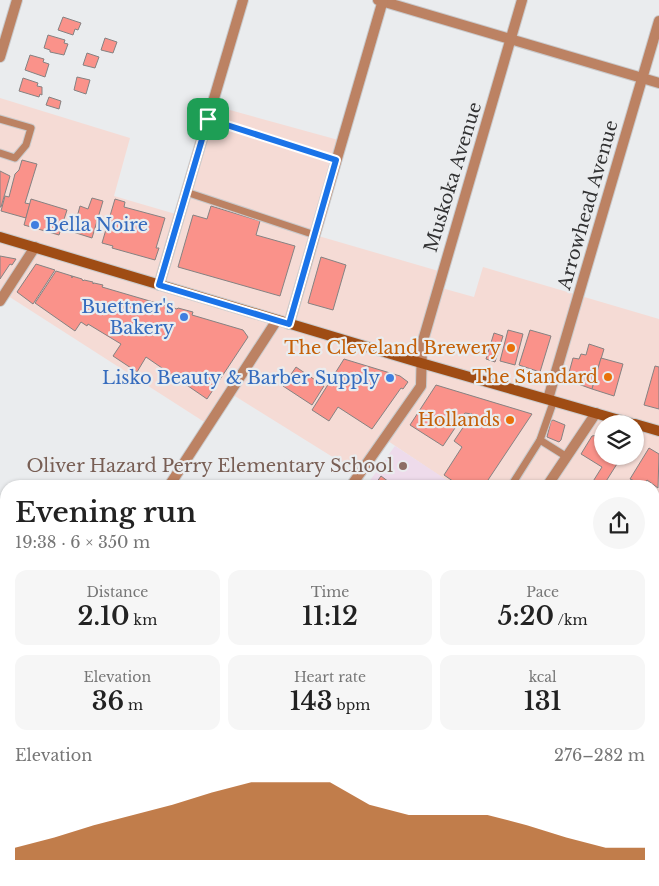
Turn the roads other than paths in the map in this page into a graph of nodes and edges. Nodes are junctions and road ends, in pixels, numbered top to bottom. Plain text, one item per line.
1 (17, 0) edge
2 (243, 0) edge
3 (381, 0) edge
4 (522, 0) edge
5 (659, 21) edge
6 (511, 38) junction
7 (0, 57) edge
8 (642, 79) junction
9 (659, 83) edge
10 (0, 119) edge
11 (208, 119) junction
12 (0, 153) edge
13 (336, 160) junction
14 (186, 192) junction
15 (315, 235) junction
16 (0, 237) edge
17 (35, 247) junction
18 (159, 285) junction
19 (0, 300) edge
20 (277, 320) junction
21 (289, 324) junction
22 (421, 363) junction
23 (551, 399) junction
24 (596, 413) junction
25 (603, 415) edge
26 (644, 427) edge
27 (659, 431) edge
28 (540, 440) junction
29 (567, 457) junction
30 (173, 480) edge
31 (355, 480) edge
32 (515, 480) edge
33 (551, 480) edge

1 - 7 street
2 - 11 street
3 - 6 street
3 - 13 street
4 - 6 street, Muskoka Avenue
5 - 8 street, Arrowhead Avenue
6 - 8 street
6 - 22 street, Muskoka Avenue
8 - 9 street
8 - 23 street, Arrowhead Avenue
10 - 12 lane
11 - 13 lane
11 - 14 street
13 - 15 street
14 - 15 lane
14 - 18 street
15 - 21 street
16 - 17 street
17 - 18 street
17 - 19 street
18 - 20 street
20 - 21 street
20 - 30 street
21 - 22 street
22 - 23 street
22 - 31 street, Muskoka Avenue
23 - 24 street
23 - 28 lane
24 - 25 street
24 - 29 street
26 - 27 street
28 - 29 lane
28 - 32 lane
29 - 33 street

